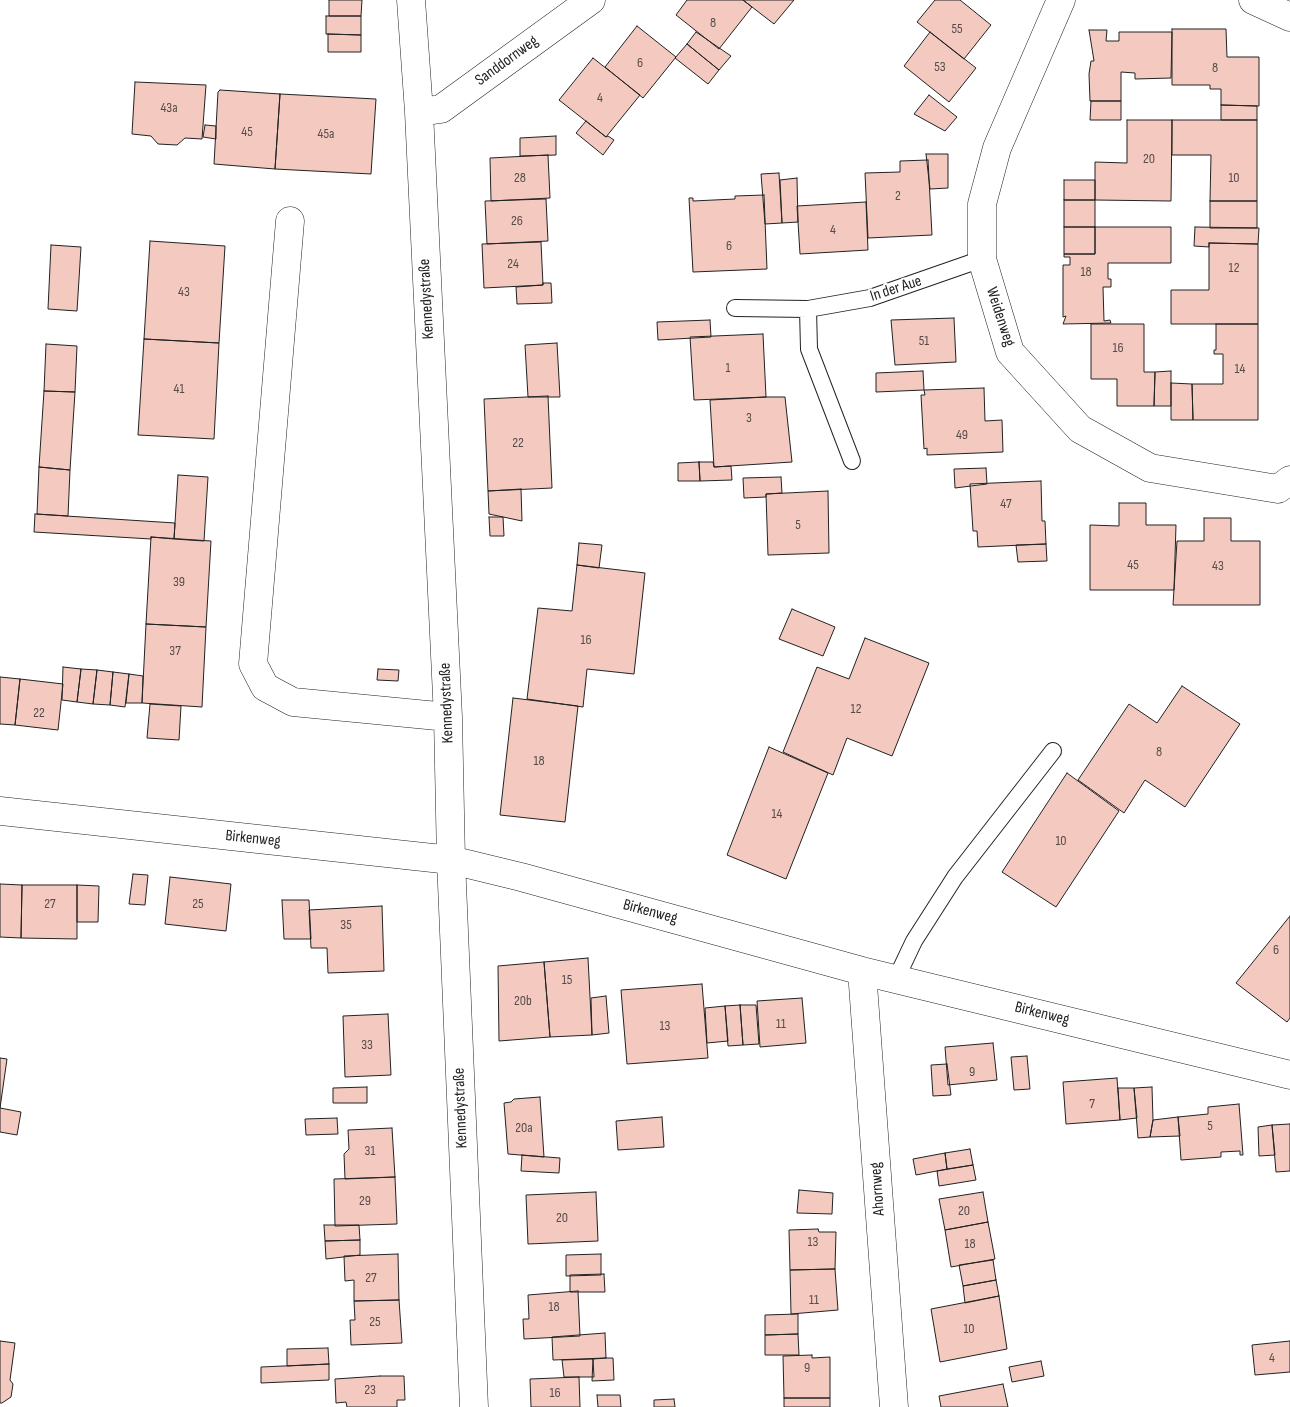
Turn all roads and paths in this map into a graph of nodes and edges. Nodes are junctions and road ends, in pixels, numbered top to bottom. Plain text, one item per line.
1 (411, 0) edge
2 (591, 0) edge
3 (1061, 0) edge
4 (1253, 0) edge
5 (1290, 17) edge
6 (420, 112) junction
7 (290, 221) dead end
8 (982, 259) junction
9 (735, 308) dead end
10 (808, 309) junction
11 (852, 462) dead end
12 (1290, 480) edge
13 (448, 717) junction
14 (1053, 751) dead end
15 (0, 811) edge
16 (451, 860) junction
17 (862, 970) junction
18 (896, 979) junction
19 (1290, 1074) edge
20 (474, 1407) edge
21 (894, 1407) edge

1 - 6 street, Kennedystraße
2 - 6 street, Sanddornweg
3 - 8 street, Weidenweg
4 - 5 street
6 - 13 street, Kennedystraße
7 - 13 street
8 - 10 lane, In der Aue
8 - 12 street, Weidenweg
9 - 10 lane, In der Aue
10 - 11 lane
13 - 16 street, Kennedystraße
14 - 18 lane
15 - 16 street, Birkenweg
16 - 17 street, Birkenweg
16 - 20 street, Kennedystraße
17 - 18 street, Birkenweg
17 - 21 street, Ahornweg
18 - 19 street, Birkenweg

